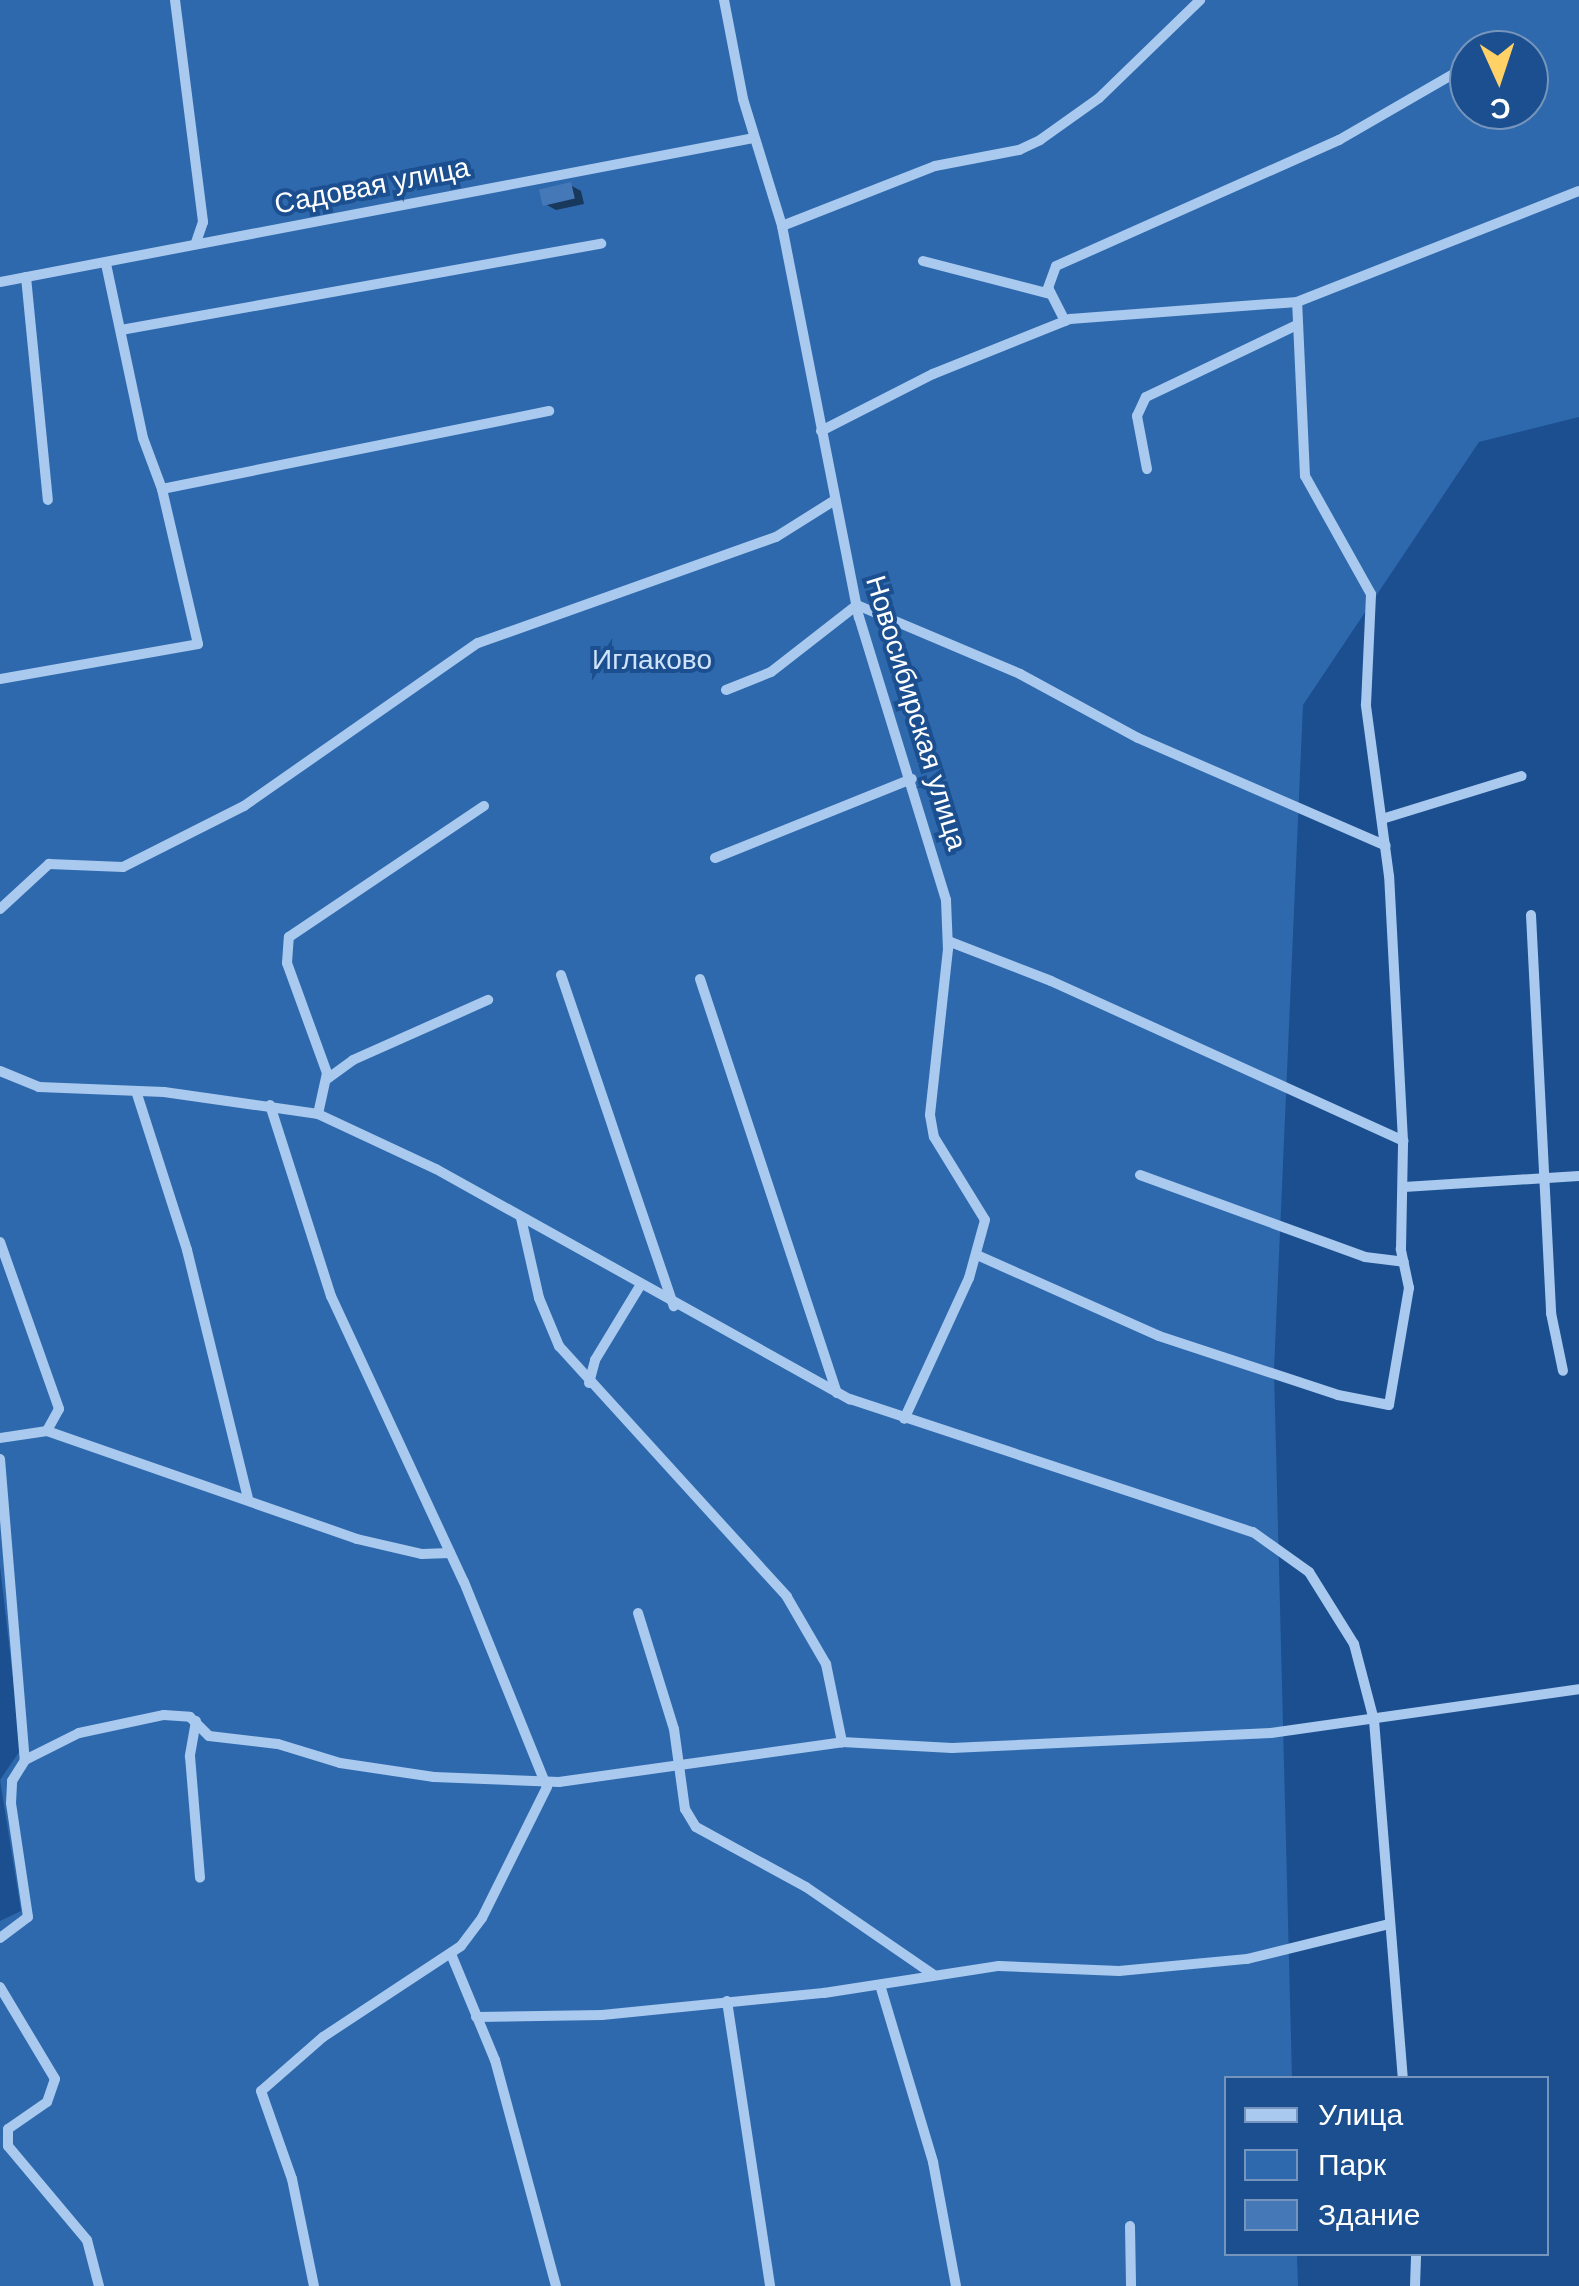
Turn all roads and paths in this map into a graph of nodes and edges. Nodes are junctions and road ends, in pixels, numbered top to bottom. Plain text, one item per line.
1 (175, 0) edge
2 (724, 0) edge
3 (1200, 0) edge
4 (1449, 77) edge
5 (754, 138) junction
6 (1579, 191) edge
7 (782, 226) junction
8 (196, 242) junction
9 (602, 244) dead end
10 (923, 260) dead end
11 (106, 264) junction
12 (26, 278) junction
13 (0, 282) edge
14 (1051, 294) junction
15 (1297, 302) junction
16 (1065, 322) junction
17 (1297, 325) junction
18 (121, 330) junction
19 (549, 411) dead end
20 (821, 431) junction
21 (1147, 469) dead end
22 (162, 489) junction
23 (48, 500) dead end
24 (835, 500) junction
25 (856, 606) junction
26 (0, 679) edge
27 (726, 690) dead end
28 (1522, 776) dead end
29 (912, 779) junction
30 (484, 806) dead end
31 (1382, 819) junction
32 (1386, 846) junction
33 (715, 858) dead end
34 (0, 909) edge
35 (1531, 915) dead end
36 (948, 942) junction
37 (561, 975) dead end
38 (700, 979) dead end
39 (488, 1000) dead end
40 (0, 1071) edge
41 (328, 1079) junction
42 (136, 1091) junction
43 (270, 1105) junction
44 (318, 1114) junction
45 (1403, 1141) junction
46 (1140, 1175) dead end
47 (1579, 1176) edge
48 (1546, 1178) junction
49 (1404, 1186) junction
50 (521, 1218) junction
51 (0, 1242) edge
52 (978, 1255) junction
53 (1404, 1262) junction
54 (640, 1286) junction
55 (674, 1306) junction
56 (1563, 1371) dead end
57 (589, 1383) junction
58 (837, 1393) junction
59 (904, 1419) junction
60 (47, 1432) junction
61 (0, 1438) edge
62 (0, 1459) edge
63 (248, 1499) junction
64 (450, 1552) junction
65 (638, 1613) dead end
66 (1579, 1690) edge
67 (196, 1720) junction
68 (1374, 1720) junction
69 (842, 1742) junction
70 (25, 1760) junction
71 (679, 1762) junction
72 (547, 1782) junction
73 (200, 1878) dead end
74 (1389, 1924) junction
75 (0, 1938) edge
76 (451, 1954) junction
77 (934, 1975) junction
78 (880, 1985) junction
79 (0, 1987) edge
80 (727, 2001) junction
81 (476, 2017) junction
82 (1403, 2076) edge
83 (1130, 2226) dead end
84 (1416, 2256) edge
85 (99, 2286) edge
86 (314, 2286) edge
87 (556, 2286) edge
88 (770, 2286) edge
89 (956, 2286) edge
90 (1131, 2286) edge
91 (1415, 2286) edge

1 - 8 street
2 - 5 street, Новосибирская улица
3 - 7 street
4 - 14 street
5 - 7 street, Новосибирская улица
5 - 8 street, Садовая улица
6 - 15 street
7 - 20 street, Новосибирская улица
8 - 11 street, Садовая улица
9 - 18 street
10 - 14 street
11 - 12 street, Садовая улица
11 - 18 street
12 - 13 street, Садовая улица
12 - 23 street
14 - 16 street
15 - 16 street
15 - 17 street
16 - 20 street
17 - 21 street
17 - 31 street
18 - 22 street
19 - 22 street
20 - 24 street, Новосибирская улица
22 - 26 street
24 - 25 street, Новосибирская улица
24 - 34 street
25 - 27 street
25 - 29 street, Новосибирская улица
25 - 32 street
28 - 31 street
29 - 33 street
29 - 36 street, Новосибирская улица
30 - 41 street
31 - 32 street
32 - 45 street
35 - 48 street
36 - 45 street
36 - 52 street, Новосибирская улица
37 - 55 street
38 - 58 street
39 - 41 street
40 - 42 street
41 - 44 street
42 - 43 street
42 - 63 street
43 - 44 street
43 - 64 street
44 - 50 street
45 - 49 street
46 - 53 street
47 - 48 street
48 - 49 street
48 - 56 street
49 - 53 street
50 - 54 street
50 - 57 street
51 - 60 street
52 - 53 street
52 - 59 street, Новосибирская улица
54 - 55 street
54 - 57 street
55 - 58 street
57 - 69 street
58 - 59 street
59 - 68 street
60 - 61 street
60 - 63 street
62 - 70 street
63 - 64 street
64 - 72 street
65 - 71 street
66 - 68 street
67 - 70 street
67 - 72 street
67 - 73 street
68 - 69 street
68 - 74 street
69 - 71 street
70 - 75 street
71 - 72 street
71 - 77 street
72 - 76 street
74 - 77 street
74 - 82 street
76 - 81 street
76 - 86 street
77 - 78 street
78 - 80 street
78 - 89 street
79 - 85 street
80 - 81 street
80 - 88 street
81 - 87 street
83 - 90 street
84 - 91 street

